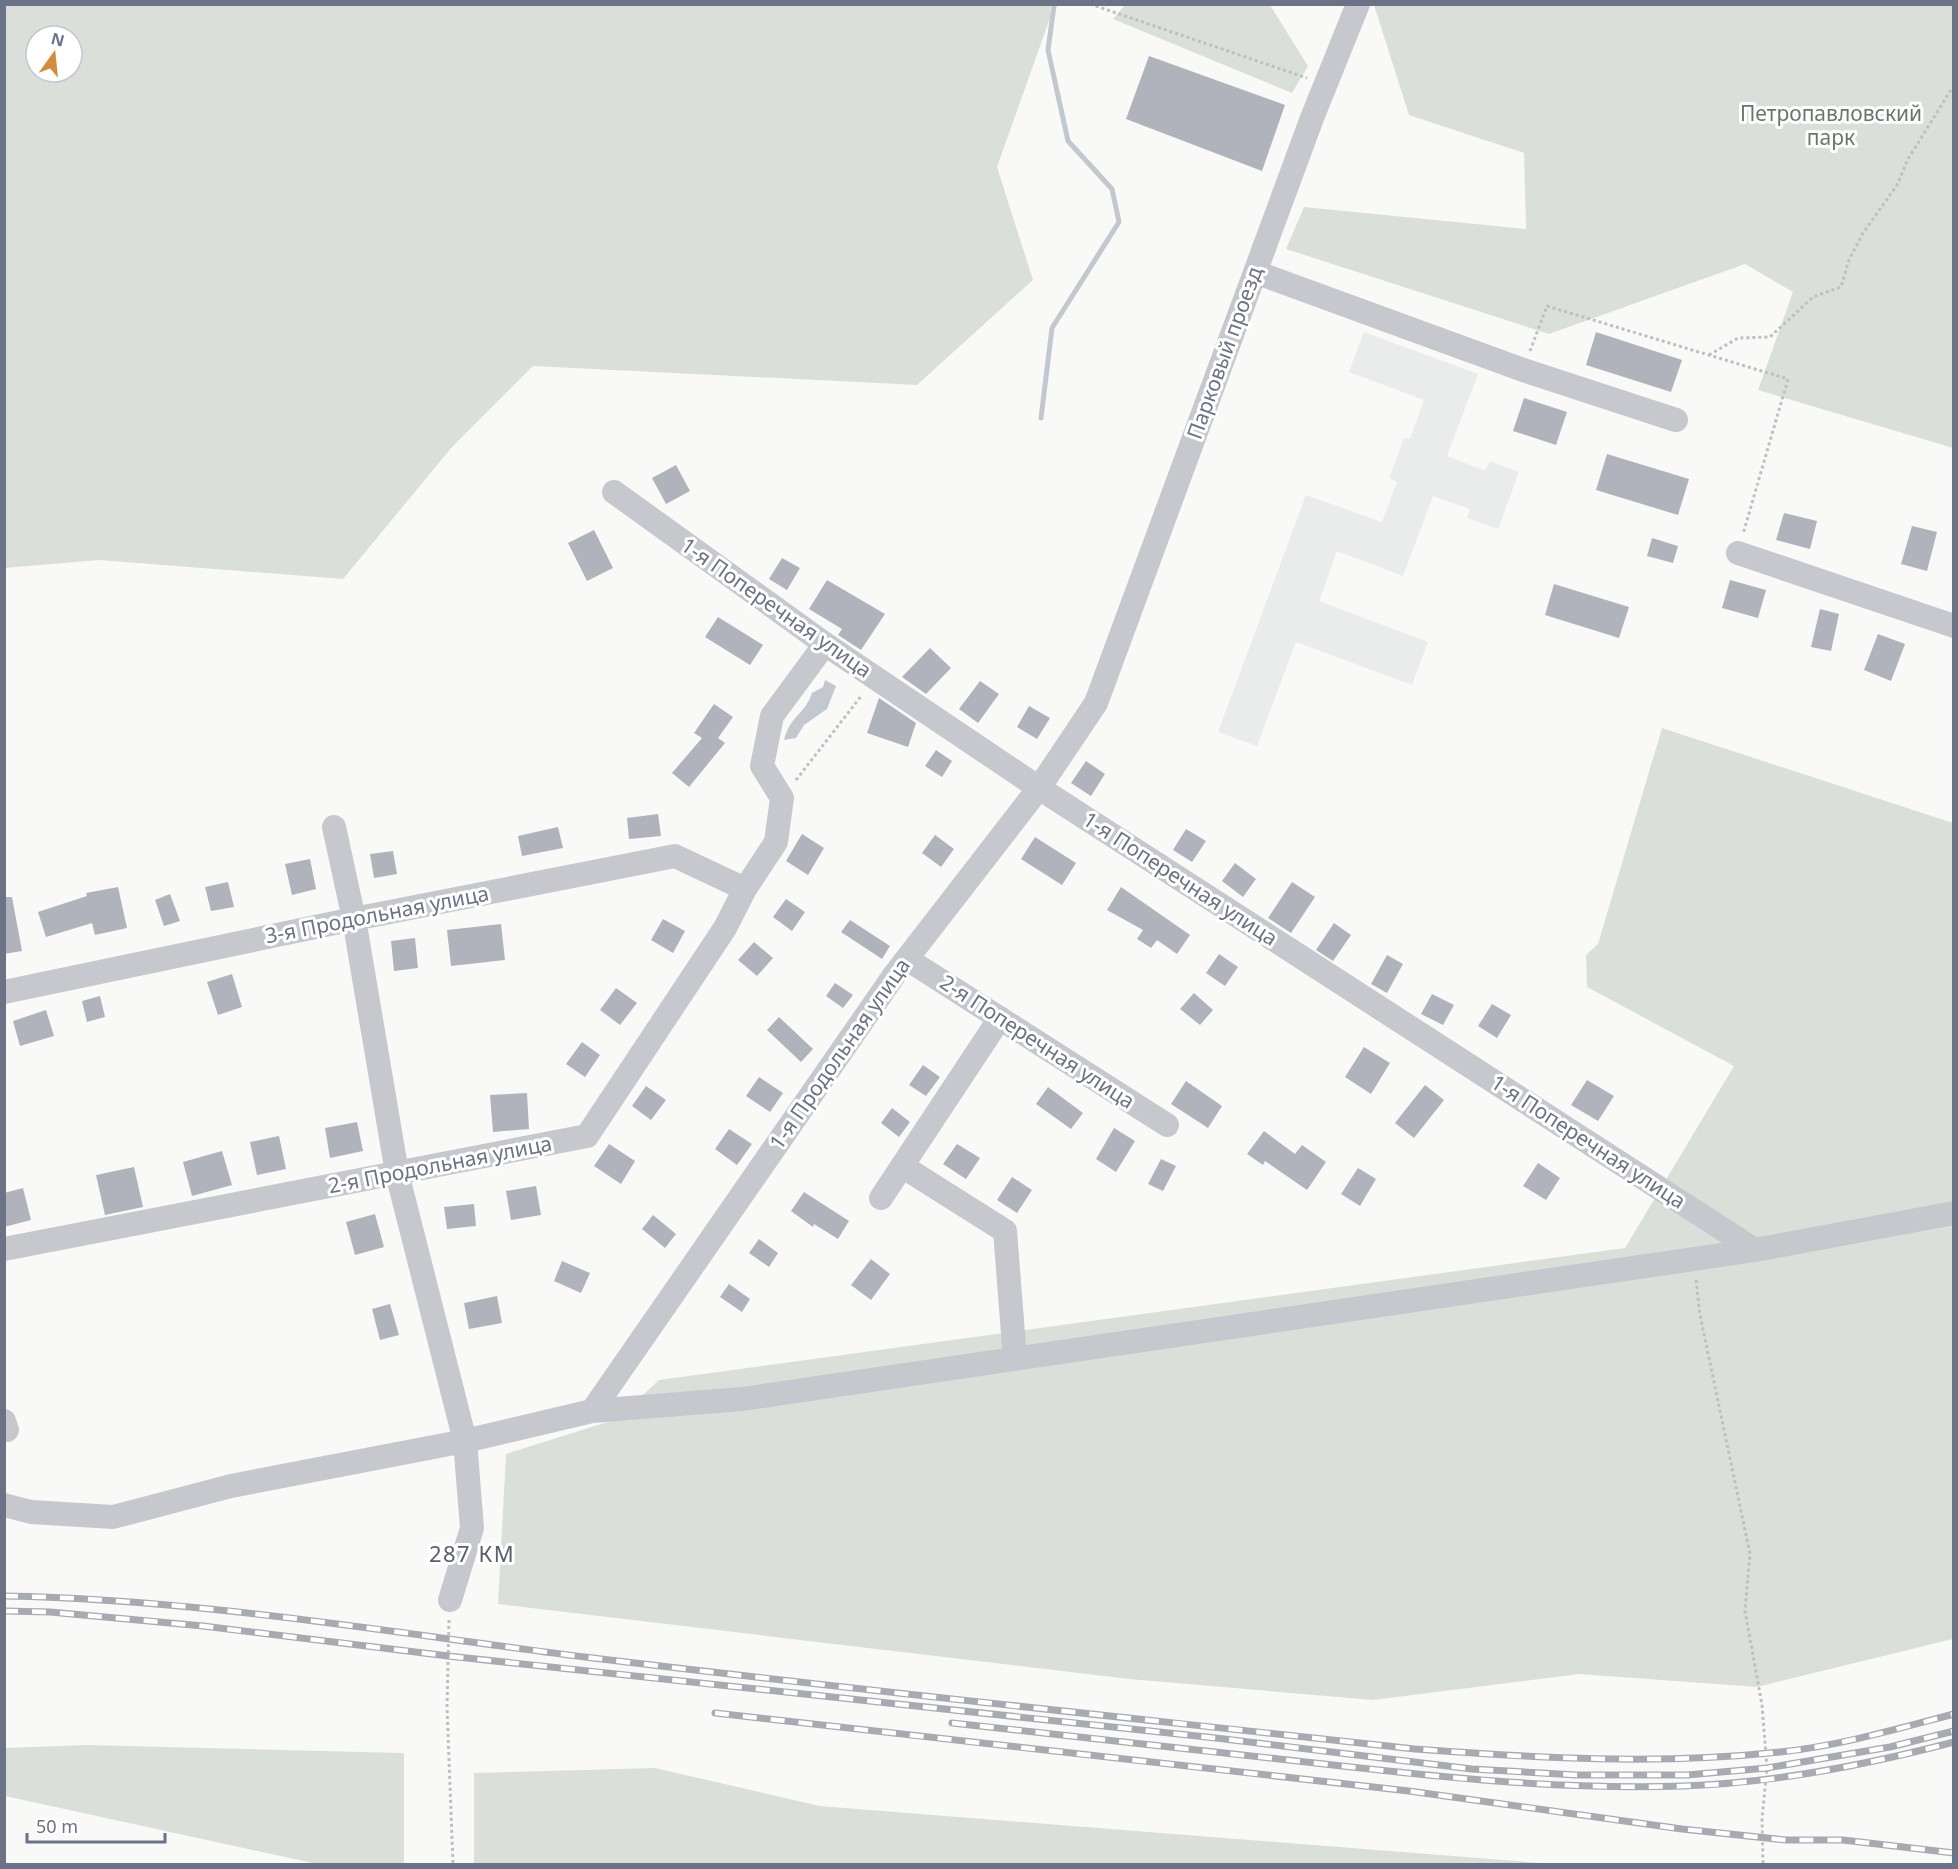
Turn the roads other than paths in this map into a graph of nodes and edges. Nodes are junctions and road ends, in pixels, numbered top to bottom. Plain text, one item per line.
1 (1358, 4) edge
2 (1255, 272) junction
3 (1676, 420) dead end
4 (615, 492) dead end
5 (1738, 553) road end
6 (1953, 626) edge
7 (825, 644) junction
8 (1096, 703) joint
9 (1039, 788) junction
10 (334, 827) dead end
11 (745, 889) junction
12 (354, 919) junction
13 (907, 959) junction
14 (4, 992) edge
15 (1000, 1018) junction
16 (1167, 1125) dead end
17 (902, 1166) junction
18 (398, 1173) junction
19 (881, 1198) dead end
20 (1953, 1213) edge
21 (4, 1249) edge
22 (1755, 1250) junction
23 (1015, 1359) junction
24 (592, 1411) junction
25 (465, 1441) junction
26 (4, 1505) edge
27 (450, 1600) road end

1 - 2 street, Парковый проезд
2 - 3 street
2 - 8 street, Парковый проезд
4 - 7 street, 1-я Поперечная улица
5 - 6 street
7 - 9 street, 1-я Поперечная улица
7 - 11 street, 2-я Продольная улица
8 - 9 street, 1-я Продольная улица
9 - 13 street, 1-я Продольная улица
9 - 22 street, 1-я Поперечная улица
10 - 12 street
11 - 12 street, 3-я Продольная улица
11 - 18 street, 2-я Продольная улица
12 - 14 street, 3-я Продольная улица
12 - 18 street
13 - 15 street, 2-я Поперечная улица
13 - 24 street, 1-я Продольная улица
15 - 16 street, 2-я Поперечная улица
15 - 17 street
17 - 19 street
17 - 23 street
18 - 21 street, 2-я Продольная улица
18 - 25 street
20 - 22 street
22 - 23 street
23 - 24 street
24 - 25 street
25 - 26 street
25 - 27 street

